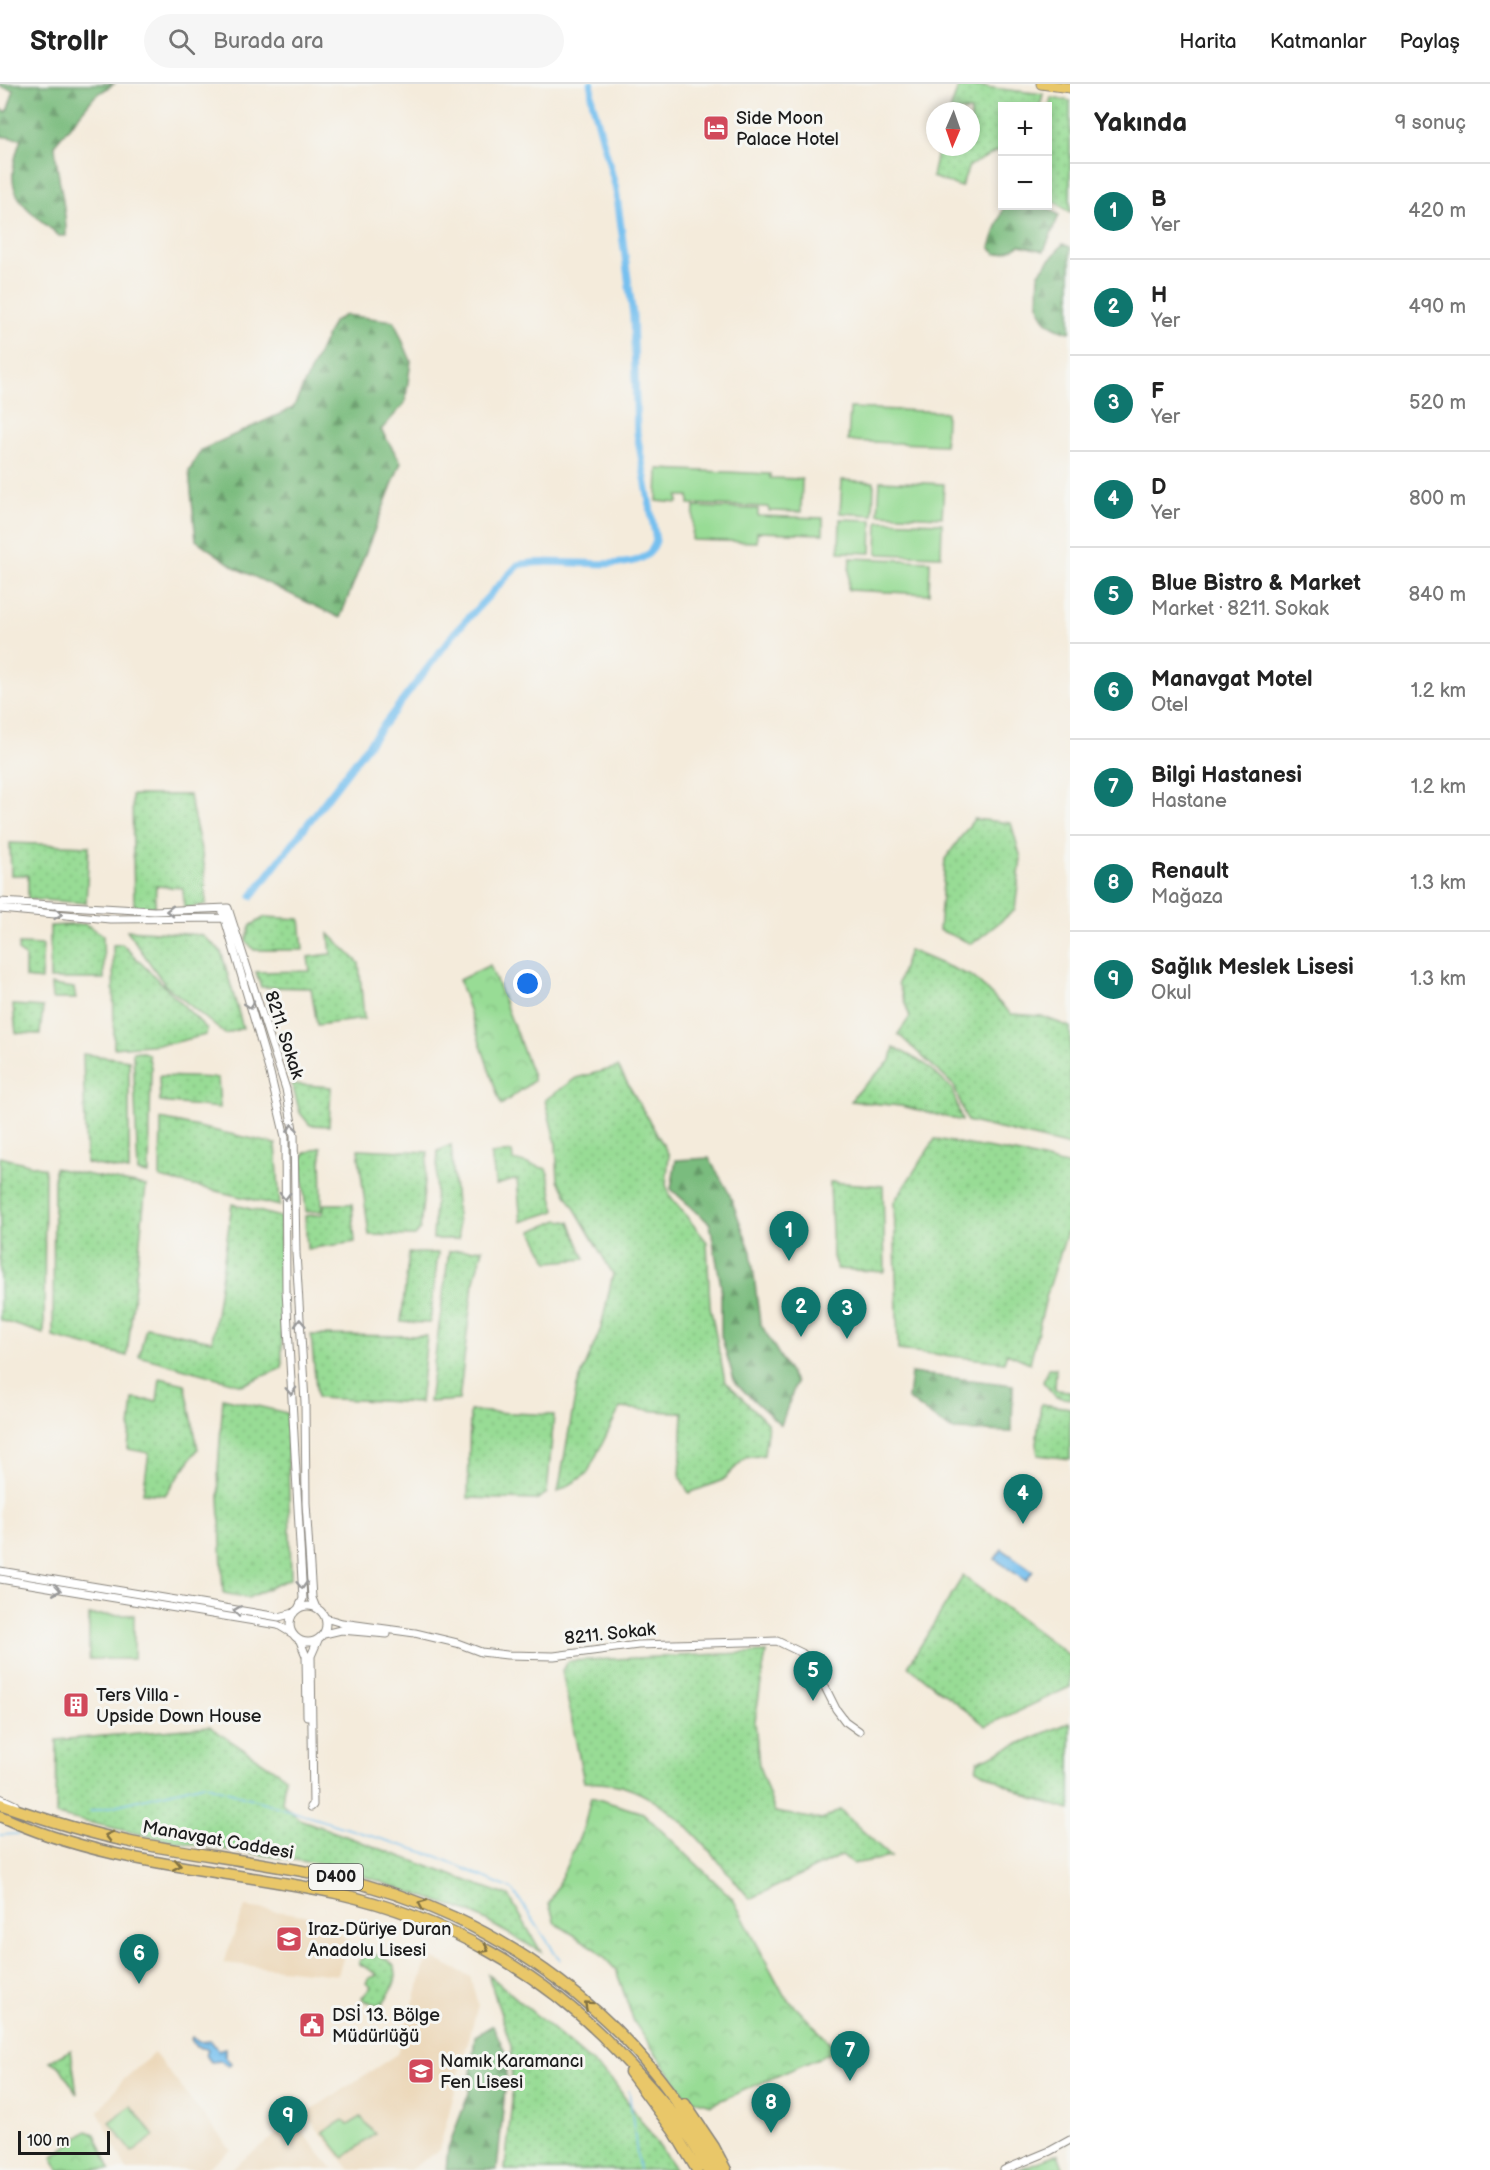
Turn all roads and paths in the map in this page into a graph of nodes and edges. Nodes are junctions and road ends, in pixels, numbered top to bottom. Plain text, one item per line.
1 (1041, 84) edge
2 (1070, 88) edge
3 (0, 902) edge
4 (0, 909) edge
5 (228, 918) junction
6 (0, 1571) edge
7 (0, 1579) edge
8 (316, 1608) junction
9 (296, 1611) junction
10 (325, 1618) junction
11 (293, 1634) junction
12 (324, 1634) junction
13 (432, 1637) junction
14 (318, 1640) junction
15 (300, 1641) junction
16 (859, 1731) dead end
17 (0, 1798) edge
18 (0, 1804) edge
19 (30, 1814) junction
20 (3, 1819) edge
21 (631, 2045) junction
22 (621, 2056) junction
23 (1070, 2140) edge
24 (697, 2170) edge
25 (707, 2170) edge
26 (716, 2170) edge
27 (726, 2170) edge
28 (1004, 2170) edge

1 - 2 main road
5 -> 3 street
4 -> 5 street
8 -> 5 street, 8211. Sokak
5 -> 9 street
9 -> 6 street
7 -> 11 street
8 - 9 street
8 - 10 street
9 - 11 street
10 - 12 street
10 - 13 street, 8211. Sokak
11 - 15 street
12 - 13 street
12 - 14 street
13 - 16 street, 8211. Sokak
14 - 15 street
14 - 15 street
17 - 19 street
18 - 19 highway, Manavgat Caddesi / D400
21 -> 19 highway, Manavgat Caddesi / D400
20 -> 22 highway, Manavgat Caddesi / D400
21 - 26 highway, Manavgat Caddesi / D400
21 - 27 highway
22 - 24 highway
22 - 25 highway, Manavgat Caddesi / D400
23 - 28 street

